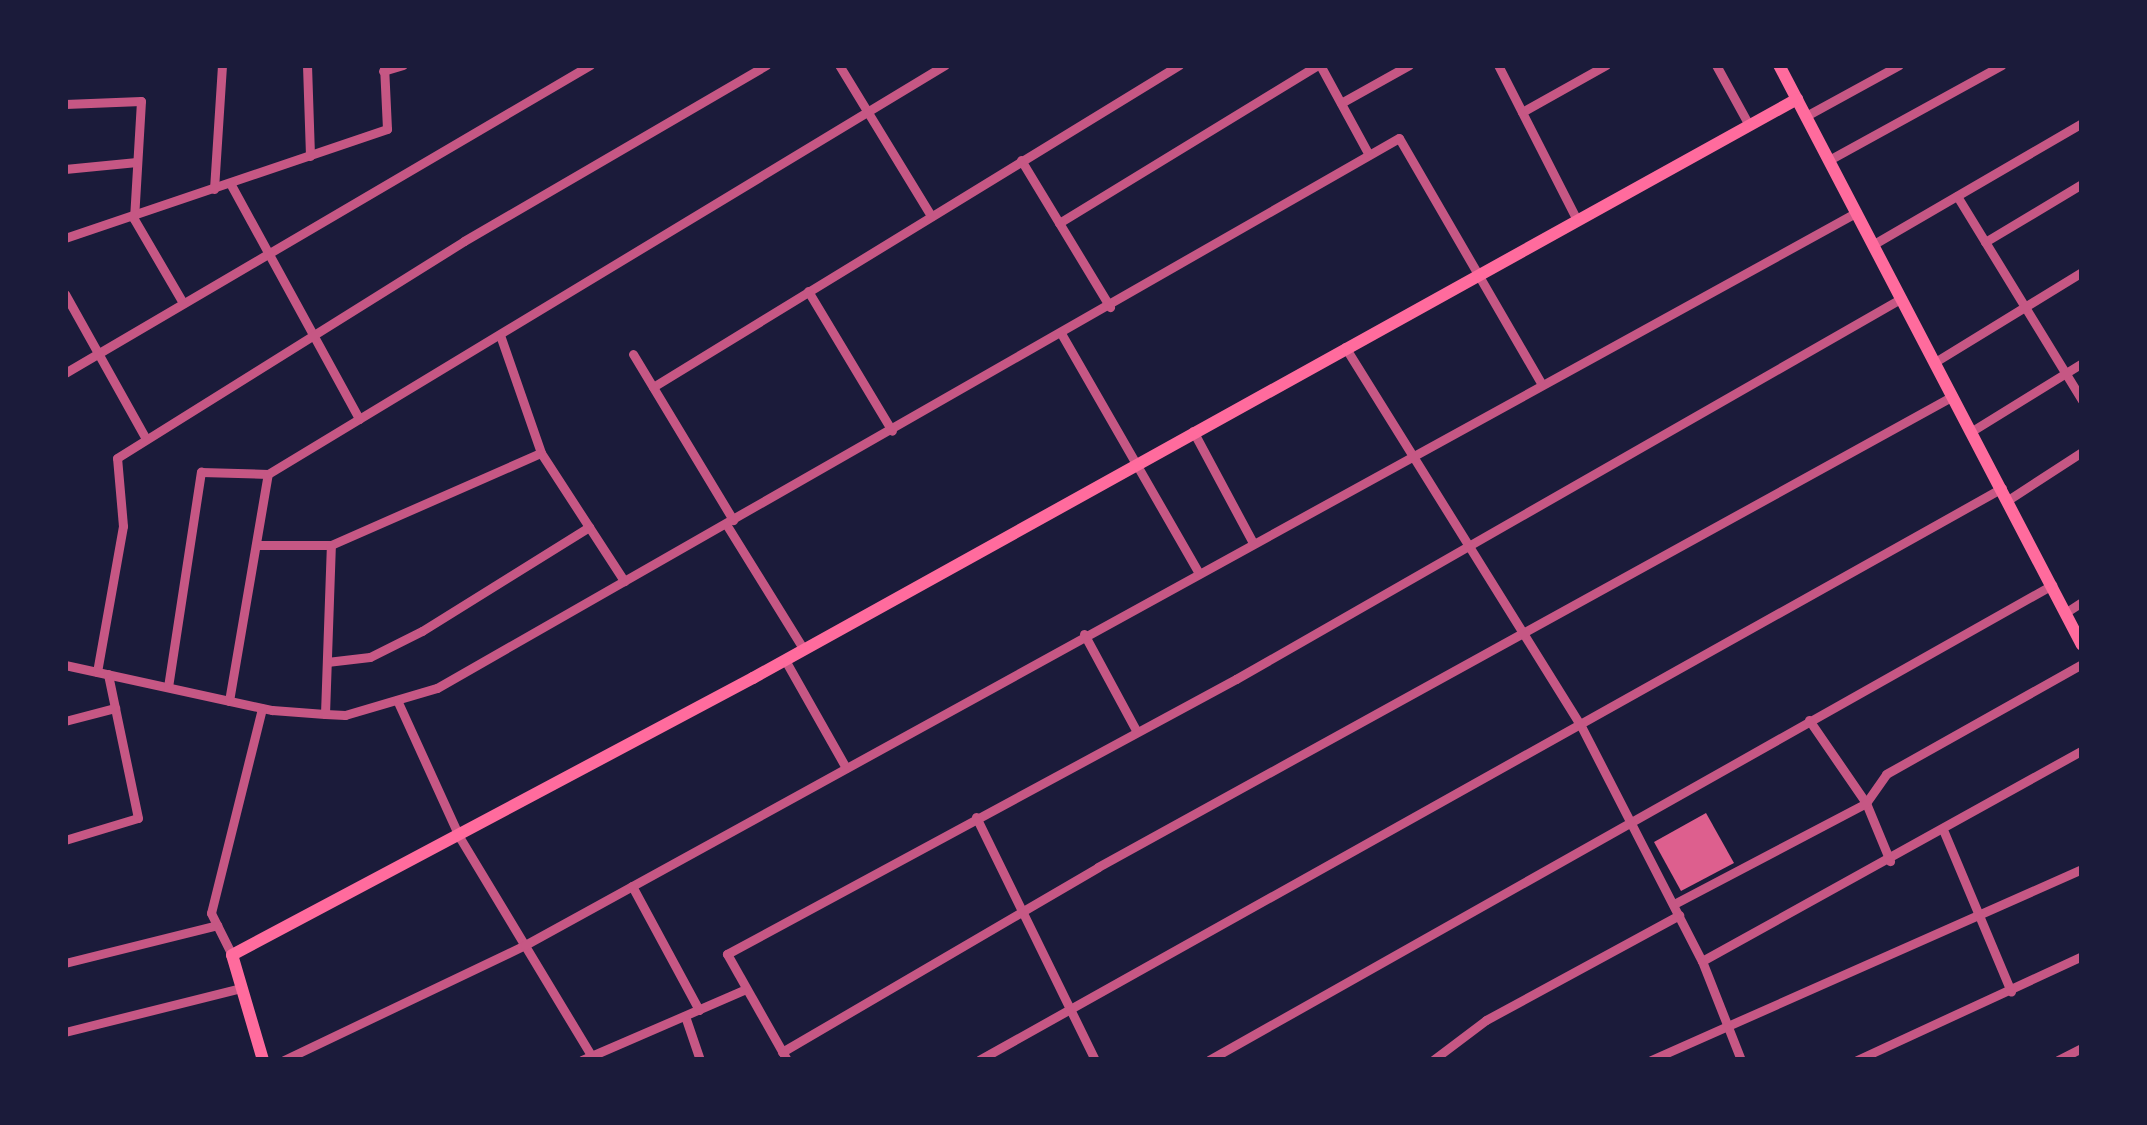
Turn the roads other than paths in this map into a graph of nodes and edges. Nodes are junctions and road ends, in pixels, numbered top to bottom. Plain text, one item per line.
1 (222, 65) edge
2 (307, 65) edge
3 (403, 65) edge
4 (590, 65) edge
5 (766, 65) edge
6 (839, 65) edge
7 (945, 65) edge
8 (1179, 65) edge
9 (1319, 65) edge
10 (1409, 65) edge
11 (1498, 65) edge
12 (1606, 65) edge
13 (1716, 65) edge
14 (1779, 65) edge
15 (1899, 65) edge
16 (2002, 65) edge
17 (384, 68) edge
18 (1798, 100) junction
19 (1341, 103) junction
20 (65, 104) edge
21 (868, 112) junction
22 (1522, 112) junction
23 (1806, 116) junction
24 (2082, 122) edge
25 (1749, 126) junction
26 (1369, 155) junction
27 (310, 156) junction
28 (1021, 160) junction
29 (1829, 160) junction
30 (137, 162) junction
31 (65, 169) edge
32 (230, 183) junction
33 (2082, 184) edge
34 (214, 189) junction
35 (1957, 196) junction
36 (1857, 212) junction
37 (931, 216) junction
38 (1576, 218) junction
39 (134, 219) junction
40 (1059, 223) junction
41 (65, 238) edge
42 (1985, 242) junction
43 (1874, 244) junction
44 (269, 248) junction
45 (1475, 272) junction
46 (2082, 272) edge
47 (808, 292) junction
48 (65, 294) edge
49 (1902, 298) junction
50 (183, 302) junction
51 (1110, 306) junction
52 (2024, 307) junction
53 (500, 335) junction
54 (1062, 335) junction
55 (311, 336) junction
56 (1344, 346) junction
57 (97, 353) junction
58 (633, 354) dead end
59 (1935, 362) junction
60 (2082, 363) edge
61 (65, 373) edge
62 (2065, 374) junction
63 (1542, 385) junction
64 (653, 387) junction
65 (1953, 396) junction
66 (2082, 400) edge
67 (359, 419) junction
68 (892, 431) junction
69 (1193, 431) junction
70 (1972, 431) junction
71 (146, 439) junction
72 (2082, 452) edge
73 (540, 453) junction
74 (1410, 456) junction
75 (1135, 463) junction
76 (268, 474) junction
77 (2005, 494) junction
78 (729, 522) junction
79 (589, 528) junction
80 (1252, 541) junction
81 (1470, 544) junction
82 (256, 545) junction
83 (331, 545) junction
84 (1197, 570) junction
85 (624, 581) junction
86 (2052, 585) junction
87 (2082, 602) edge
88 (2068, 610) junction
89 (1525, 632) junction
90 (1084, 634) junction
91 (2082, 645) edge
92 (804, 650) junction
93 (786, 660) junction
94 (327, 662) junction
95 (2082, 664) edge
96 (65, 665) edge
97 (102, 673) junction
98 (168, 687) junction
99 (397, 700) junction
100 (228, 701) junction
101 (115, 708) junction
102 (262, 708) junction
103 (325, 714) junction
104 (1809, 720) junction
105 (65, 721) edge
106 (1581, 726) junction
107 (1137, 732) junction
108 (2082, 750) edge
109 (846, 768) junction
110 (1866, 803) junction
111 (976, 817) junction
112 (1630, 822) junction
113 (1944, 832) junction
114 (460, 838) junction
115 (65, 840) edge
116 (1890, 861) junction
117 (2082, 868) edge
118 (632, 886) junction
119 (1674, 904) junction
120 (1024, 910) junction
121 (1981, 914) junction
122 (1678, 915) junction
123 (217, 925) junction
124 (525, 945) junction
125 (232, 955) junction
126 (2082, 956) edge
127 (1702, 961) junction
128 (65, 962) edge
129 (242, 988) junction
130 (746, 989) junction
131 (2011, 991) junction
132 (1070, 1008) junction
133 (699, 1010) junction
134 (686, 1016) junction
135 (1728, 1026) junction
136 (65, 1032) edge
137 (2082, 1048) edge
138 (784, 1056) edge
139 (589, 1059) edge
140 (263, 1060) edge
141 (284, 1060) edge
142 (700, 1060) edge
143 (978, 1060) edge
144 (1094, 1060) edge
145 (1209, 1060) edge
146 (1432, 1060) edge
147 (1651, 1060) edge
148 (1741, 1060) edge
149 (1857, 1060) edge
150 (2058, 1060) edge

1 - 34 street
2 - 27 street
3 - 17 street
4 - 44 street
5 - 55 street
6 - 21 street
7 - 21 street
8 - 28 street
9 - 19 street
9 - 40 street
10 - 19 street
11 - 22 street
12 - 22 street
13 - 25 street
14 - 18 main road
15 - 23 street
16 - 29 street
17 - 27 street
18 - 23 main road
18 - 25 main road
19 - 26 street
20 - 30 street
21 - 37 street
21 - 53 street
22 - 38 street
23 - 29 main road
24 - 35 street
25 - 38 main road
26 - 45 street
26 - 51 street
27 - 32 street
28 - 37 street
28 - 40 street
29 - 36 main road
30 - 31 street
30 - 39 street
32 - 34 street
32 - 44 street
33 - 42 street
34 - 39 street
35 - 42 street
35 - 43 street
36 - 43 main road
36 - 63 street
37 - 47 street
38 - 45 main road
39 - 41 street
39 - 50 street
40 - 51 street
42 - 52 street
43 - 49 main road
44 - 50 street
44 - 55 street
45 - 56 main road
45 - 63 street
46 - 52 street
47 - 64 street
47 - 68 street
48 - 57 street
49 - 59 main road
49 - 81 street
50 - 57 street
51 - 54 street
52 - 59 street
52 - 62 street
53 - 67 street
53 - 73 street
54 - 68 street
54 - 75 street
55 - 67 street
55 - 71 street
56 - 69 main road
56 - 74 street
57 - 61 street
57 - 71 street
58 - 64 street
59 - 65 main road
60 - 62 street
62 - 66 street
62 - 70 street
63 - 74 street
64 - 78 street
65 - 70 main road
65 - 89 street
67 - 76 street
68 - 78 street
69 - 75 main road
69 - 80 street
70 - 77 main road
71 - 97 street
72 - 77 street
73 - 79 street
73 - 83 street
74 - 80 street
74 - 81 street
75 - 84 street
75 - 92 main road
76 - 82 street
76 - 98 street
77 - 86 main road
77 - 106 street
78 - 85 street
78 - 92 street
79 - 85 street
79 - 94 street
80 - 84 street
81 - 89 street
81 - 107 street
82 - 83 street
82 - 100 street
83 - 94 street
84 - 90 street
85 - 99 street
86 - 88 main road
86 - 104 street
87 - 88 street
88 - 91 main road
89 - 106 street
89 - 120 street
90 - 107 street
90 - 109 street
92 - 93 main road
93 - 109 street
93 - 114 main road
94 - 103 street
95 - 110 street
96 - 97 street
97 - 98 street
97 - 101 street
98 - 100 street
99 - 103 street
99 - 114 street
100 - 102 street
101 - 105 street
101 - 115 street
102 - 103 street
102 - 123 street
104 - 110 street
104 - 112 street
106 - 112 street
106 - 132 street
107 - 111 street
108 - 113 street
109 - 118 street
110 - 116 street
110 - 119 street
111 - 120 street
111 - 130 street
112 - 119 street
112 - 145 street
113 - 116 street
113 - 121 street
114 - 124 street
114 - 125 main road
116 - 127 street
117 - 121 street
118 - 124 street
118 - 133 street
119 - 122 street
120 - 132 street
120 - 138 street
121 - 131 street
121 - 135 street
122 - 127 street
122 - 146 street
123 - 125 street
123 - 128 street
124 - 139 street
124 - 141 street
125 - 129 main road
126 - 131 street
127 - 135 street
129 - 136 street
129 - 140 main road
130 - 133 street
130 - 138 street
131 - 149 street
132 - 143 street
132 - 144 street
133 - 134 street
134 - 139 street
134 - 142 street
135 - 147 street
135 - 148 street
137 - 150 street

